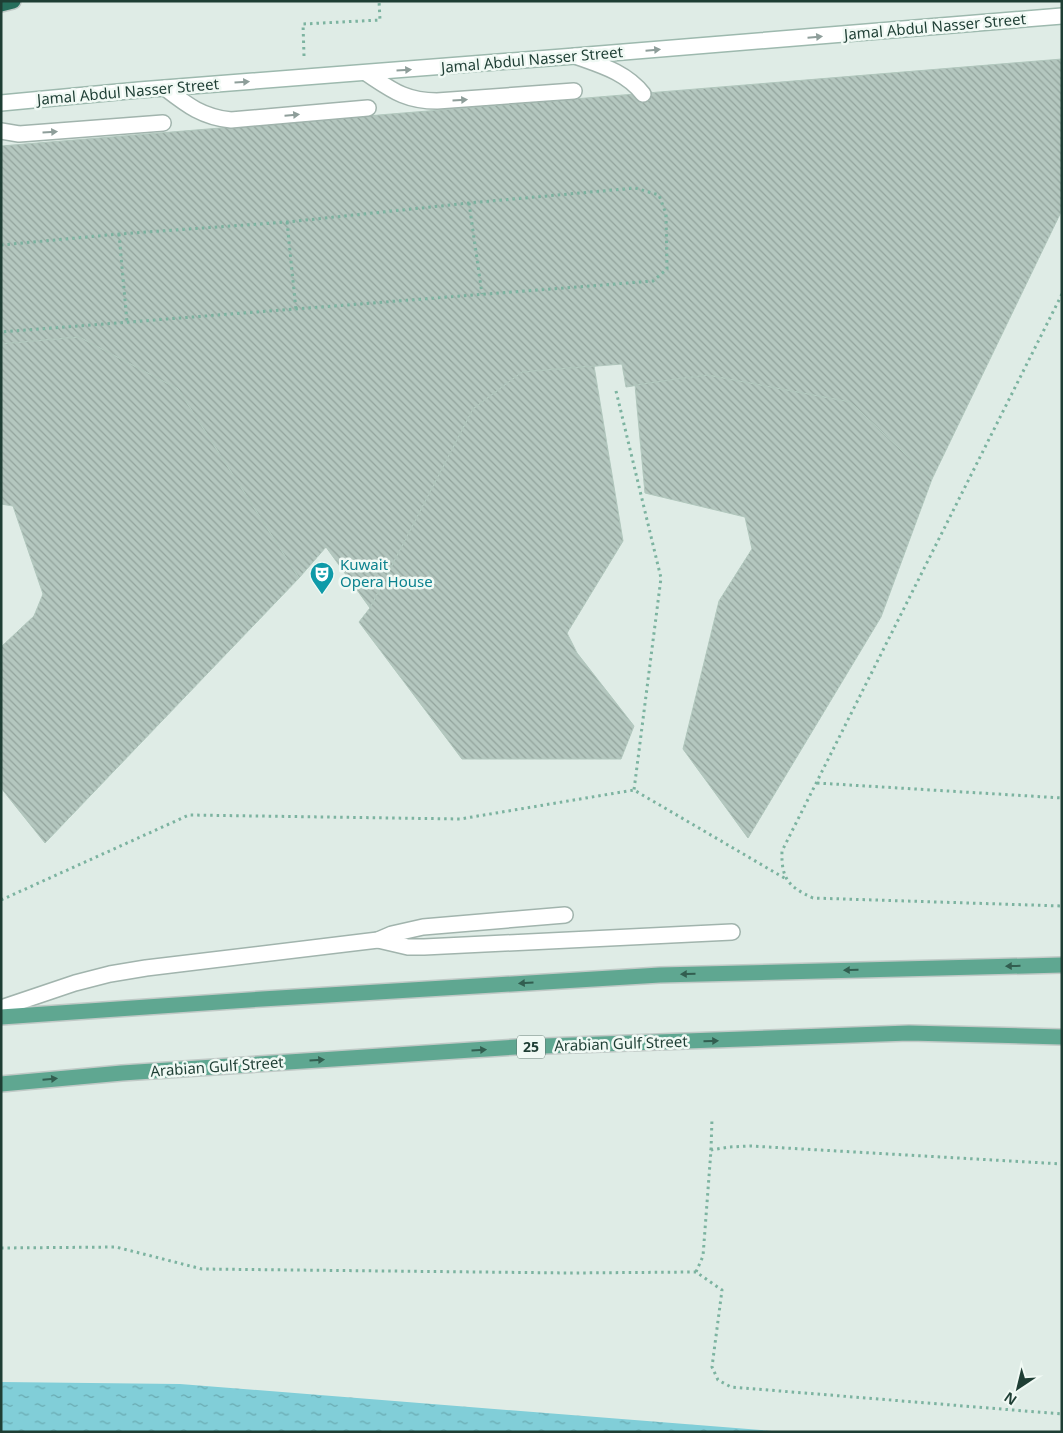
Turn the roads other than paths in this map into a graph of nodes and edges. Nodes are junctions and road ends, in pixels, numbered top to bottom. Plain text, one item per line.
1 (13, 1) edge
2 (1, 4) edge
3 (1062, 16) edge
4 (575, 56) junction
5 (366, 73) junction
6 (165, 88) junction
7 (574, 91) dead end
8 (643, 94) dead end
9 (1, 103) edge
10 (368, 108) dead end
11 (163, 123) dead end
12 (1, 132) edge
13 (565, 915) dead end
14 (732, 932) dead end
15 (378, 940) junction
16 (1062, 965) edge
17 (1, 1008) edge
18 (1, 1017) edge
19 (1062, 1037) edge
20 (1, 1084) edge

1 - 2 highway
4 -> 3 main road, Jamal Abdul Nasser Street
5 -> 4 main road, Jamal Abdul Nasser Street
4 - 8 main road
6 -> 5 main road, Jamal Abdul Nasser Street
5 -> 7 main road
6 - 9 main road, Jamal Abdul Nasser Street
6 -> 10 main road
12 -> 11 main road
13 - 15 main road
14 - 15 main road
15 - 17 main road
16 -> 18 main road
20 -> 19 main road, Arabian Gulf Street / 25

